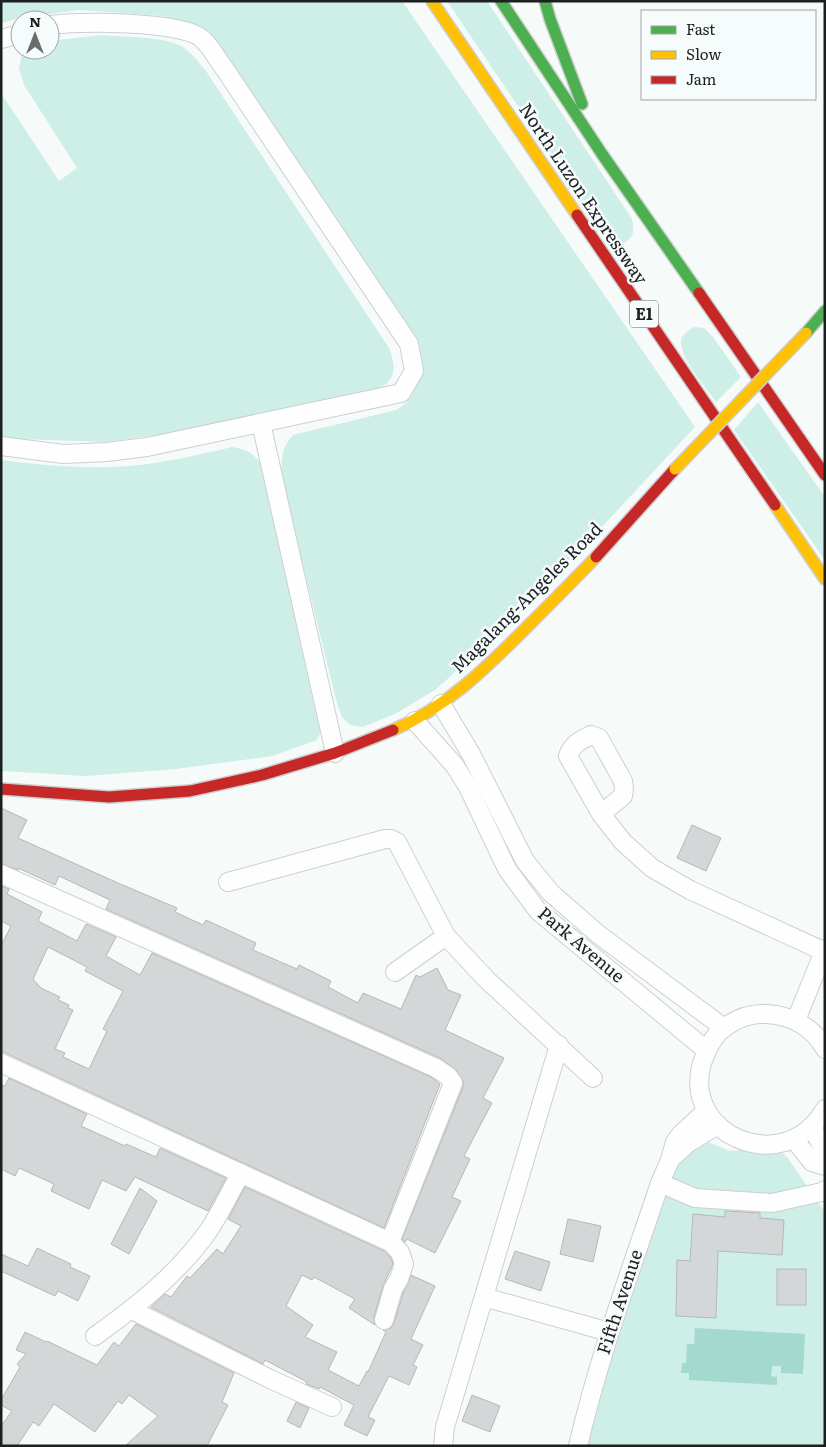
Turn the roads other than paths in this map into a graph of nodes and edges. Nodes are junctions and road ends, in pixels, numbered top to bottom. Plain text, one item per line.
1 (501, 1) edge
2 (546, 1) edge
3 (428, 5) edge
4 (60, 25) edge
5 (602, 154) junction
6 (825, 311) edge
7 (261, 423) junction
8 (1, 446) edge
9 (825, 474) edge
10 (825, 579) edge
11 (441, 704) junction
12 (415, 721) junction
13 (335, 753) junction
14 (1, 789) edge
15 (601, 814) dead end
16 (1, 874) edge
17 (228, 882) dead end
18 (551, 893) junction
19 (538, 911) junction
20 (446, 936) junction
21 (824, 950) edge
22 (622, 952) junction
23 (610, 970) junction
24 (395, 972) dead end
25 (796, 1020) junction
26 (724, 1028) junction
27 (559, 1045) junction
28 (825, 1049) edge
29 (706, 1050) junction
30 (1, 1063) edge
31 (593, 1078) dead end
32 (825, 1109) edge
33 (706, 1110) junction
34 (718, 1125) junction
35 (812, 1127) junction
36 (794, 1139) junction
37 (825, 1152) edge
38 (670, 1160) junction
39 (825, 1166) edge
40 (241, 1173) junction
41 (660, 1183) junction
42 (825, 1190) edge
43 (390, 1242) junction
44 (484, 1297) junction
45 (132, 1310) junction
46 (384, 1320) dead end
47 (609, 1332) junction
48 (94, 1336) dead end
49 (332, 1407) dead end
50 (443, 1446) edge
51 (578, 1446) edge

1 - 5 main road
2 - 5 main road
3 - 10 main road, North Luzon Expressway / E1
4 - 7 street
5 - 9 main road
6 - 11 main road, Magalang-Angeles Road, bridge
7 - 8 street
7 - 13 street
11 - 12 main road, Magalang-Angeles Road
11 - 18 street, Park Avenue
12 - 13 main road, Magalang-Angeles Road
12 - 19 street, Park Avenue
13 - 14 main road, Magalang-Angeles Road
15 - 21 street
16 - 43 street
17 - 20 street
18 - 19 street
18 - 22 street, Park Avenue
19 - 23 street, Park Avenue
20 - 24 street
20 - 27 street
21 - 25 street
22 - 23 street
22 - 26 street, Park Avenue
23 - 29 street, Park Avenue
25 - 26 street
25 - 28 street
26 - 29 street
27 - 31 street
27 - 44 street
29 - 33 street
30 - 40 street
32 - 35 street
33 - 34 street
33 - 38 street, Fifth Avenue
34 - 36 street
34 - 38 street, Fifth Avenue
35 - 36 street
35 - 37 street
36 - 39 street
38 - 41 street, Fifth Avenue
40 - 43 street
40 - 45 street
41 - 42 street
41 - 47 street, Fifth Avenue
43 - 46 street
44 - 47 street
44 - 50 street
45 - 48 street
45 - 49 street
47 - 51 street, Fifth Avenue

